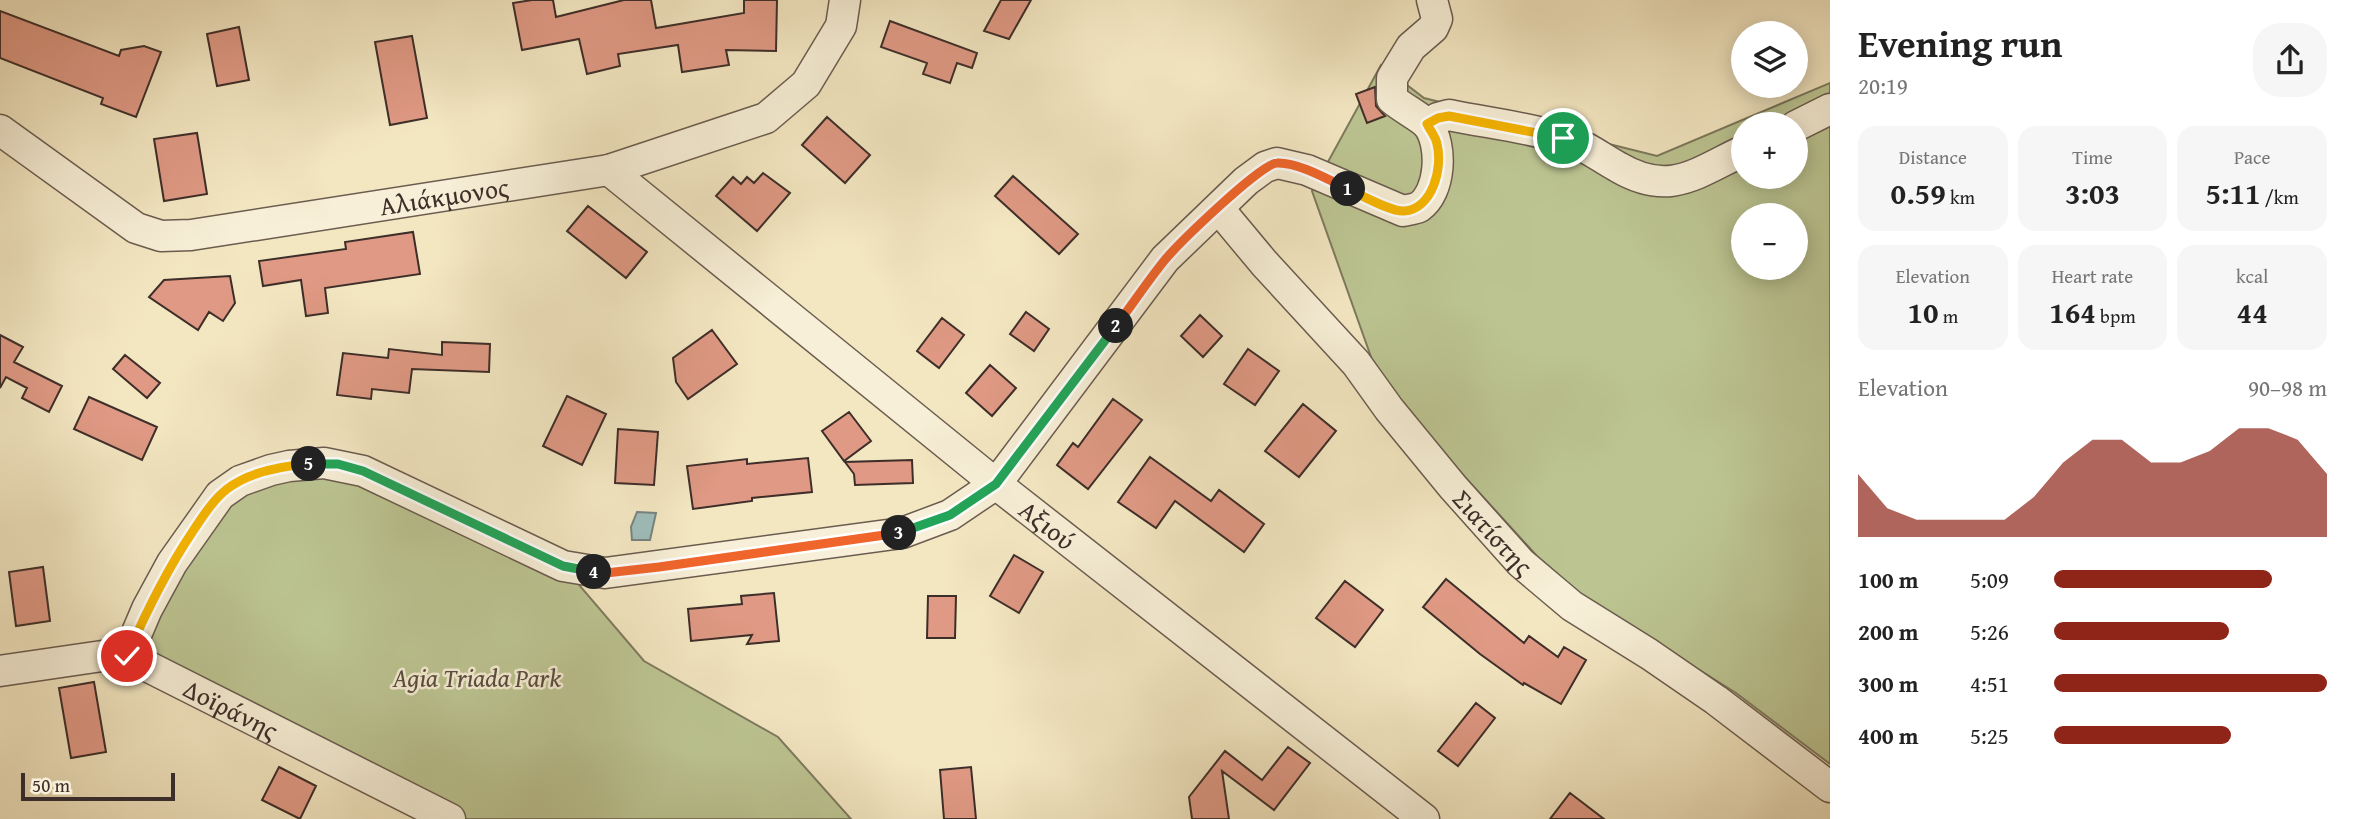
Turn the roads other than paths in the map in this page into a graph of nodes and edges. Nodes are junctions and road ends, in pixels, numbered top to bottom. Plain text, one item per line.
1 (845, 0) edge
2 (1432, 0) edge
3 (1830, 109) edge
4 (1808, 120) edge
5 (1427, 124) junction
6 (0, 130) edge
7 (1731, 157) edge
8 (609, 170) junction
9 (1219, 209) junction
10 (996, 484) junction
11 (127, 656) junction
12 (0, 671) edge
13 (1830, 787) edge
14 (450, 819) edge
15 (1424, 819) edge

1 - 8 street, Αλιάκμονος
2 - 5 street
3 - 4 street
5 - 7 street
5 - 9 street
6 - 8 street, Αλιάκμονος
8 - 10 street, Αξιού
9 - 10 street
9 - 13 street, Σιατίστης
10 - 11 street
10 - 15 street, Αξιού
11 - 12 street, Δοϊράνης
11 - 14 street, Δοϊράνης

